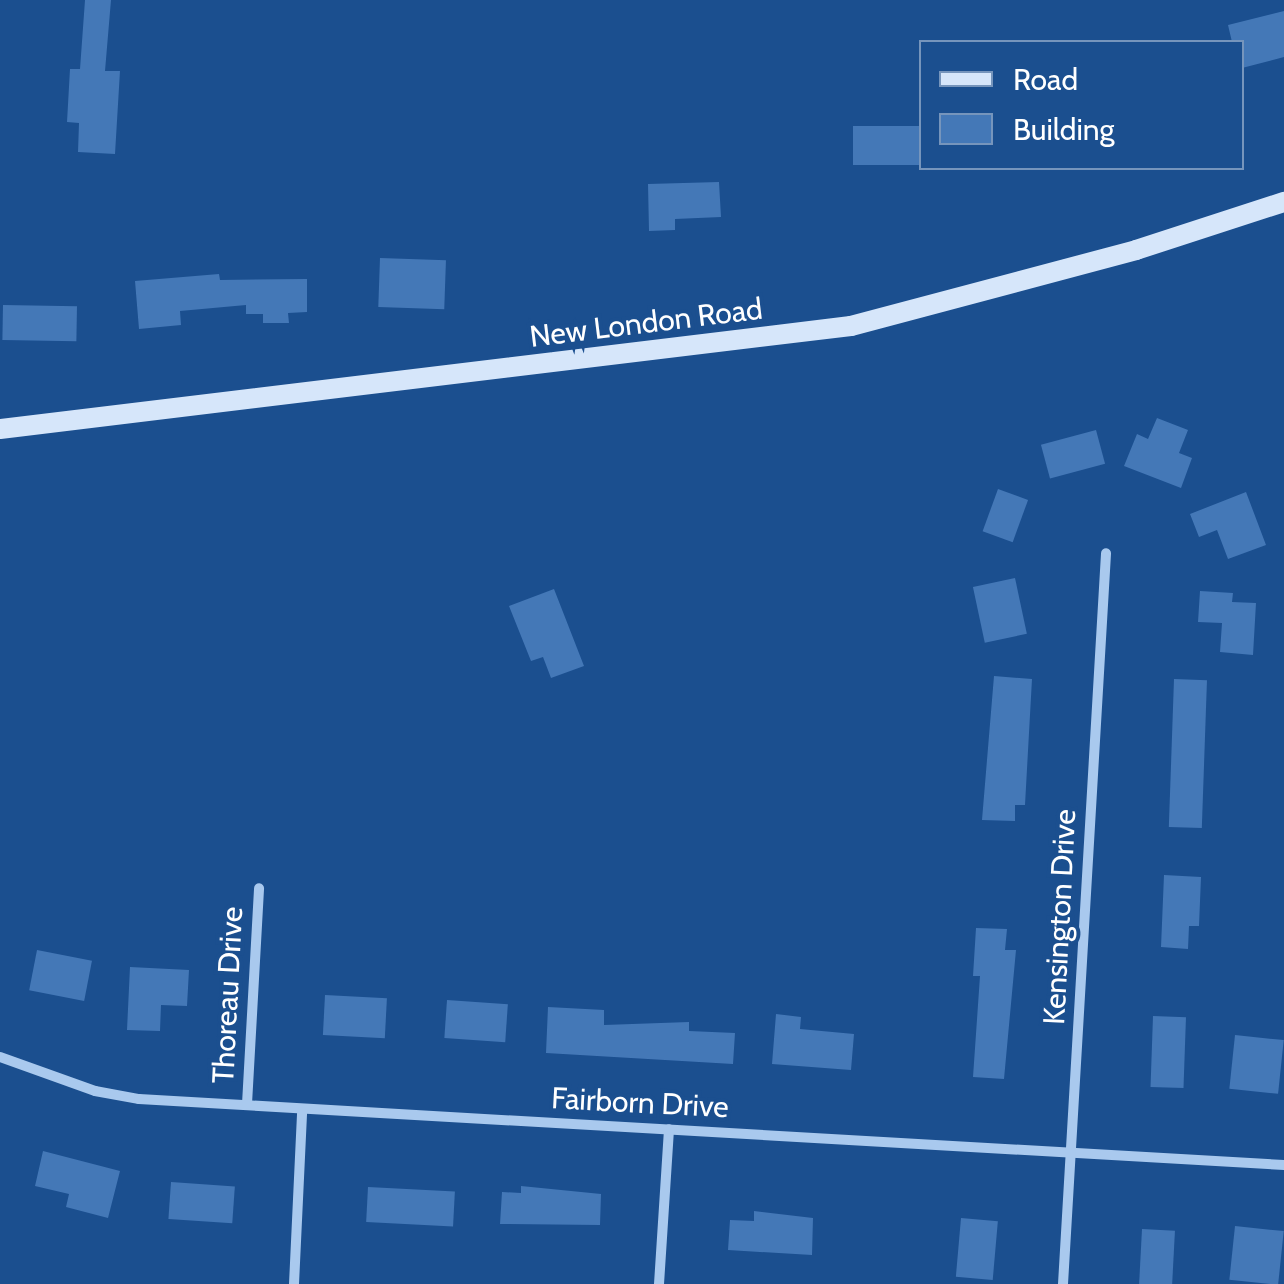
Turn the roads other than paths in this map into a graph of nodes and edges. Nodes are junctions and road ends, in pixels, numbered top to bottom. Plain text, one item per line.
1 (1284, 202) edge
2 (0, 429) edge
3 (1106, 553) dead end
4 (259, 888) dead end
5 (0, 1057) edge
6 (246, 1104) junction
7 (302, 1112) junction
8 (669, 1129) junction
9 (1072, 1152) junction
10 (1284, 1165) edge
11 (294, 1284) edge
12 (659, 1284) edge
13 (1064, 1284) edge

1 - 2 street, New London Road
3 - 9 street, Kensington Drive
4 - 6 street, Thoreau Drive
5 - 6 street, Fairborn Drive
6 - 7 street, Fairborn Drive
7 - 8 street, Fairborn Drive
7 - 11 street
8 - 9 street, Fairborn Drive
8 - 12 street
9 - 10 street, Fairborn Drive
9 - 13 street, Kensington Drive

